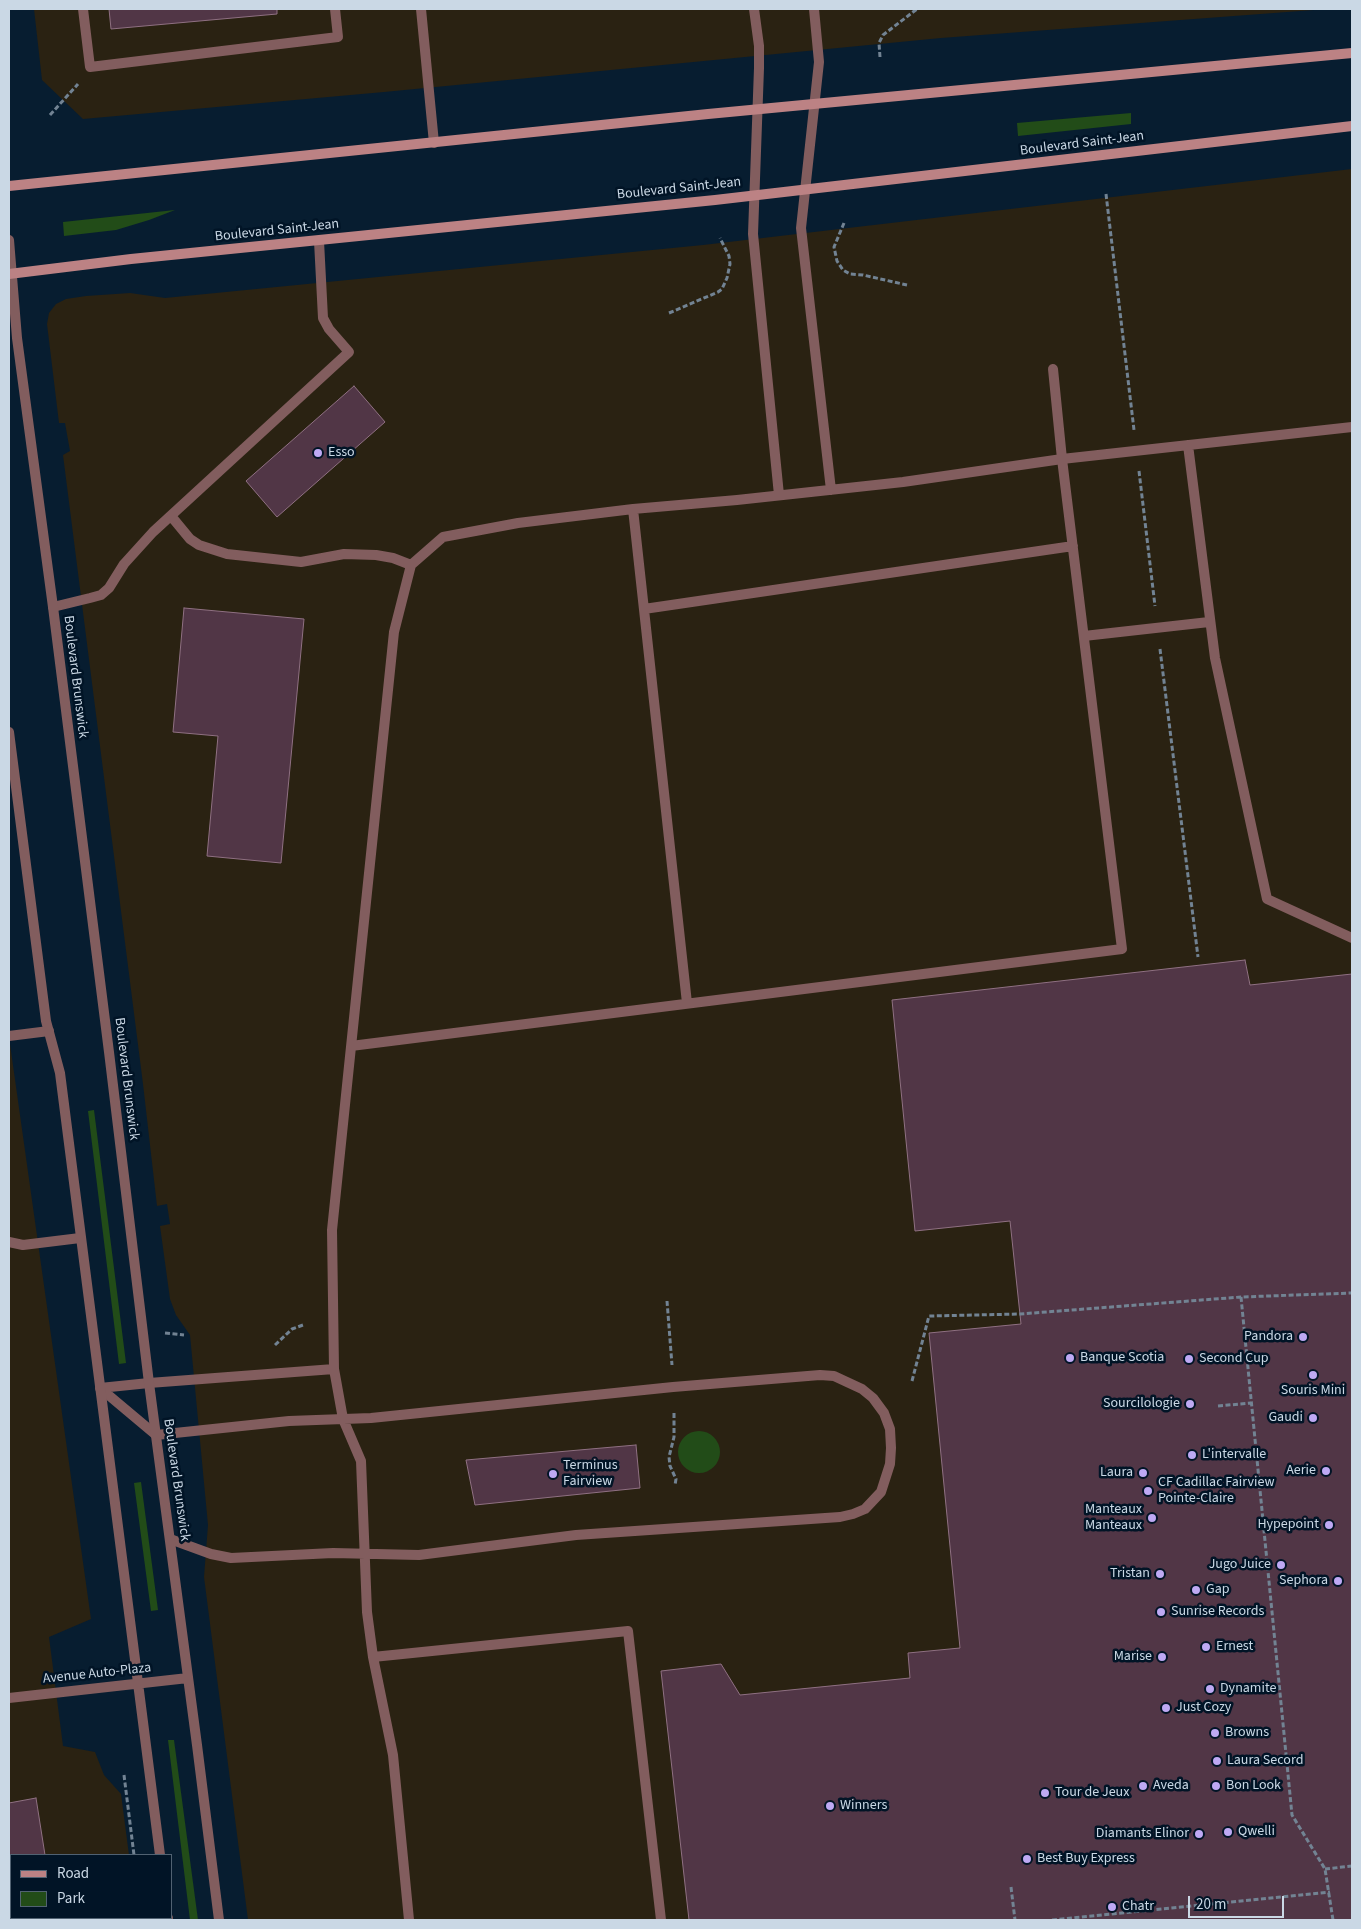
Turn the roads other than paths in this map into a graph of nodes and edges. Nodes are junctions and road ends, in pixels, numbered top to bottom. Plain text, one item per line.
1 (83, 9) edge
2 (335, 9) edge
3 (421, 9) edge
4 (754, 9) edge
5 (814, 9) edge
6 (1352, 53) edge
7 (815, 104) junction
8 (758, 110) junction
9 (1352, 126) edge
10 (434, 143) junction
11 (9, 186) edge
12 (804, 190) junction
13 (754, 195) junction
14 (9, 240) edge
15 (319, 240) junction
16 (10, 274) edge
17 (1054, 369) dead end
18 (1352, 427) edge
19 (1188, 445) junction
20 (1062, 459) junction
21 (831, 490) junction
22 (779, 495) junction
23 (633, 509) junction
24 (171, 516) junction
25 (1073, 546) junction
26 (411, 565) junction
27 (53, 607) junction
28 (644, 609) junction
29 (1209, 622) junction
30 (1084, 636) junction
31 (9, 732) edge
32 (11, 769) edge
33 (13, 799) edge
34 (1352, 938) edge
35 (687, 1004) junction
36 (48, 1031) junction
37 (9, 1036) edge
38 (351, 1046) junction
39 (80, 1238) junction
40 (9, 1242) edge
41 (334, 1369) junction
42 (149, 1383) junction
43 (100, 1388) junction
44 (343, 1419) junction
45 (156, 1435) junction
46 (170, 1539) junction
47 (366, 1554) junction
48 (373, 1657) junction
49 (188, 1678) junction
50 (137, 1684) junction
51 (9, 1698) edge
52 (160, 1854) edge
53 (219, 1920) edge
54 (409, 1920) edge
55 (661, 1920) edge

1 - 2 street
3 - 10 street
4 - 8 street
5 - 7 street
6 - 7 main road
7 - 8 main road
7 - 12 street
8 - 10 main road
8 - 13 street
9 - 12 main road, Boulevard Saint-Jean
10 - 11 main road
12 - 13 main road, Boulevard Saint-Jean
12 - 21 street
13 - 15 main road, Boulevard Saint-Jean
13 - 22 street
14 - 16 street, Boulevard Brunswick
15 - 16 main road, Boulevard Saint-Jean
15 - 24 street
16 - 27 street, Boulevard Brunswick
17 - 20 street
18 - 19 street
19 - 20 street
19 - 29 street
20 - 21 street
20 - 25 street
21 - 22 street
22 - 23 street
23 - 26 street
23 - 28 street
24 - 26 street
24 - 27 street
25 - 28 street
25 - 30 street
26 - 38 street
27 - 42 street, Boulevard Brunswick
28 - 35 street
29 - 30 street
29 - 34 street
30 - 35 street
31 - 32 street
32 - 33 street
33 - 36 street
35 - 38 street
36 - 37 street
36 - 39 street
38 - 41 street
39 - 40 street
39 - 43 street
41 - 42 street
41 - 44 street
42 - 43 street
42 - 45 street, Boulevard Brunswick
43 - 45 street
43 - 50 street
44 - 45 street
44 - 47 street
44 - 47 street
45 - 46 street, Boulevard Brunswick
46 - 47 street
46 - 49 street, Boulevard Brunswick
47 - 48 street
48 - 54 street
48 - 55 street
49 - 50 street, Avenue Auto-Plaza
49 - 53 street, Boulevard Brunswick
50 - 51 street, Avenue Auto-Plaza
50 - 52 street

